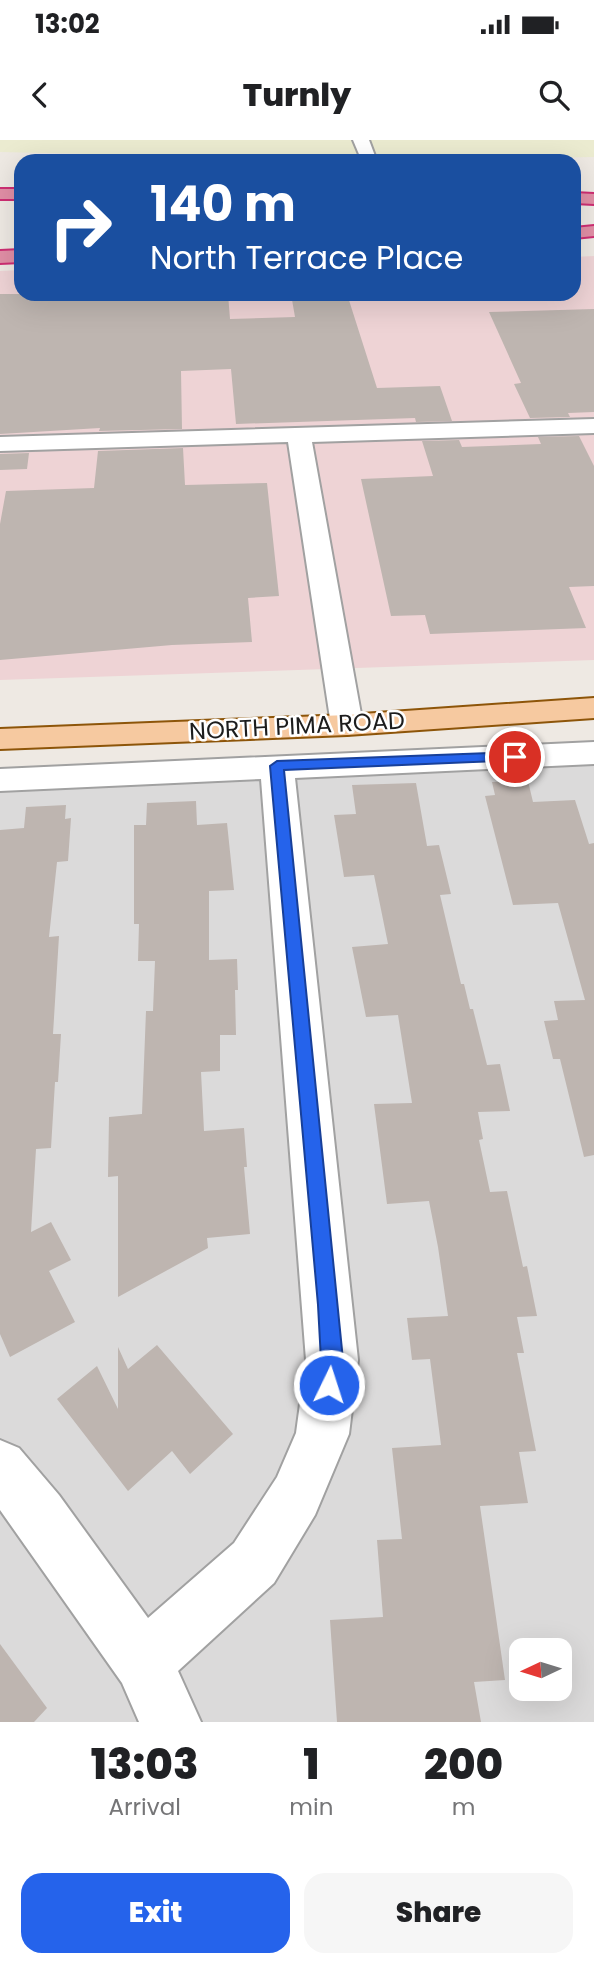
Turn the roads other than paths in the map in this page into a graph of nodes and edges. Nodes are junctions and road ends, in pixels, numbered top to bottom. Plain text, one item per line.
1 (594, 426) edge
2 (299, 434) junction
3 (0, 444) edge
4 (594, 708) edge
5 (347, 725) junction
6 (0, 739) edge
7 (594, 753) edge
8 (277, 766) junction
9 (0, 780) edge
10 (0, 1467) edge
11 (143, 1662) junction
12 (170, 1722) edge

1 - 2 street
2 - 3 street
2 - 5 street
4 - 5 main road, NORTH PIMA ROAD
5 - 6 main road, NORTH PIMA ROAD
7 - 8 street
8 - 9 street
8 - 11 street
10 - 11 street
11 - 12 street

